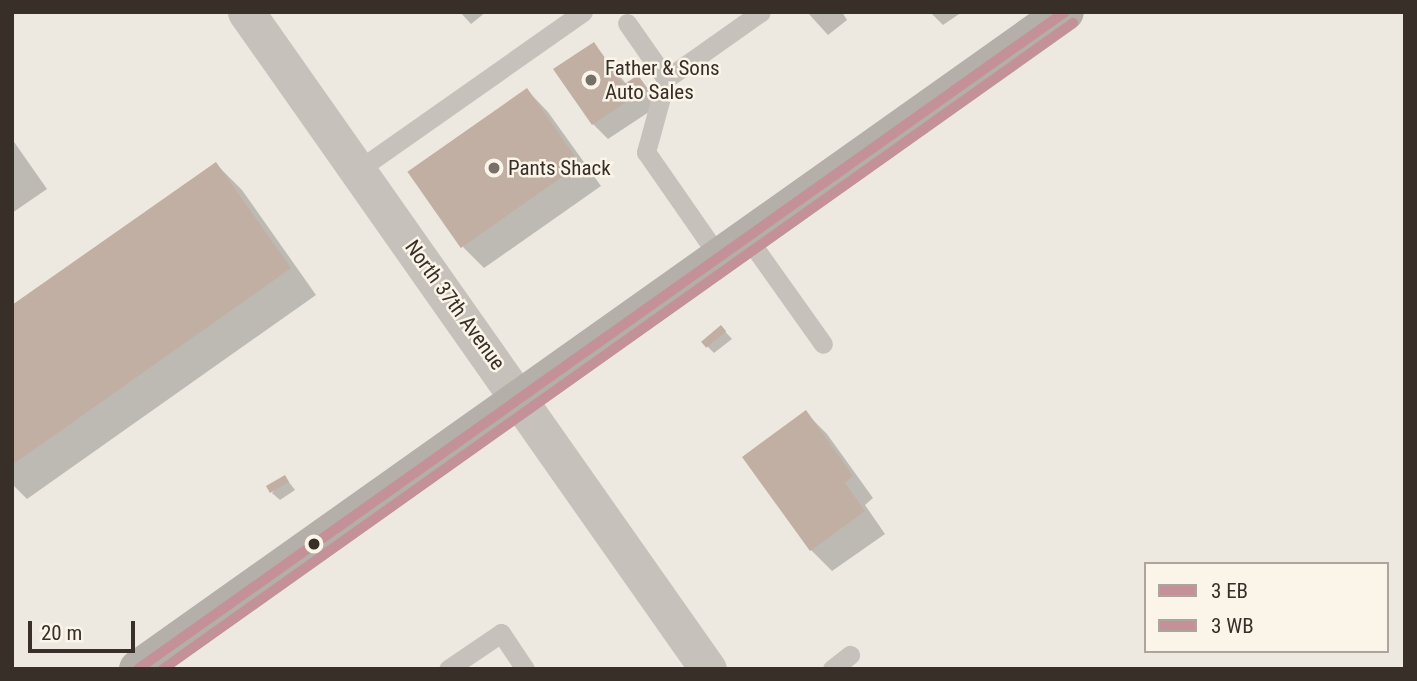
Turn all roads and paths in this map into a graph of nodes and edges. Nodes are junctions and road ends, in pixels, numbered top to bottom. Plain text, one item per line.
1 (246, 12) edge
2 (583, 12) edge
3 (761, 12) edge
4 (1065, 12) edge
5 (627, 23) dead end
6 (666, 79) junction
7 (358, 170) junction
8 (733, 247) junction
9 (823, 344) dead end
10 (521, 398) junction
11 (849, 656) dead end
12 (138, 669) edge
13 (448, 669) edge
14 (525, 669) edge
15 (708, 669) edge
16 (832, 669) edge

1 - 7 street, North 37th Avenue
2 - 7 lane
3 - 6 lane
4 - 8 main road
5 - 6 lane
6 - 8 lane
7 - 10 street, North 37th Avenue
8 - 9 lane
8 - 10 main road
10 - 12 main road
10 - 15 street, North 37th Avenue
11 - 16 lane
13 - 14 lane

